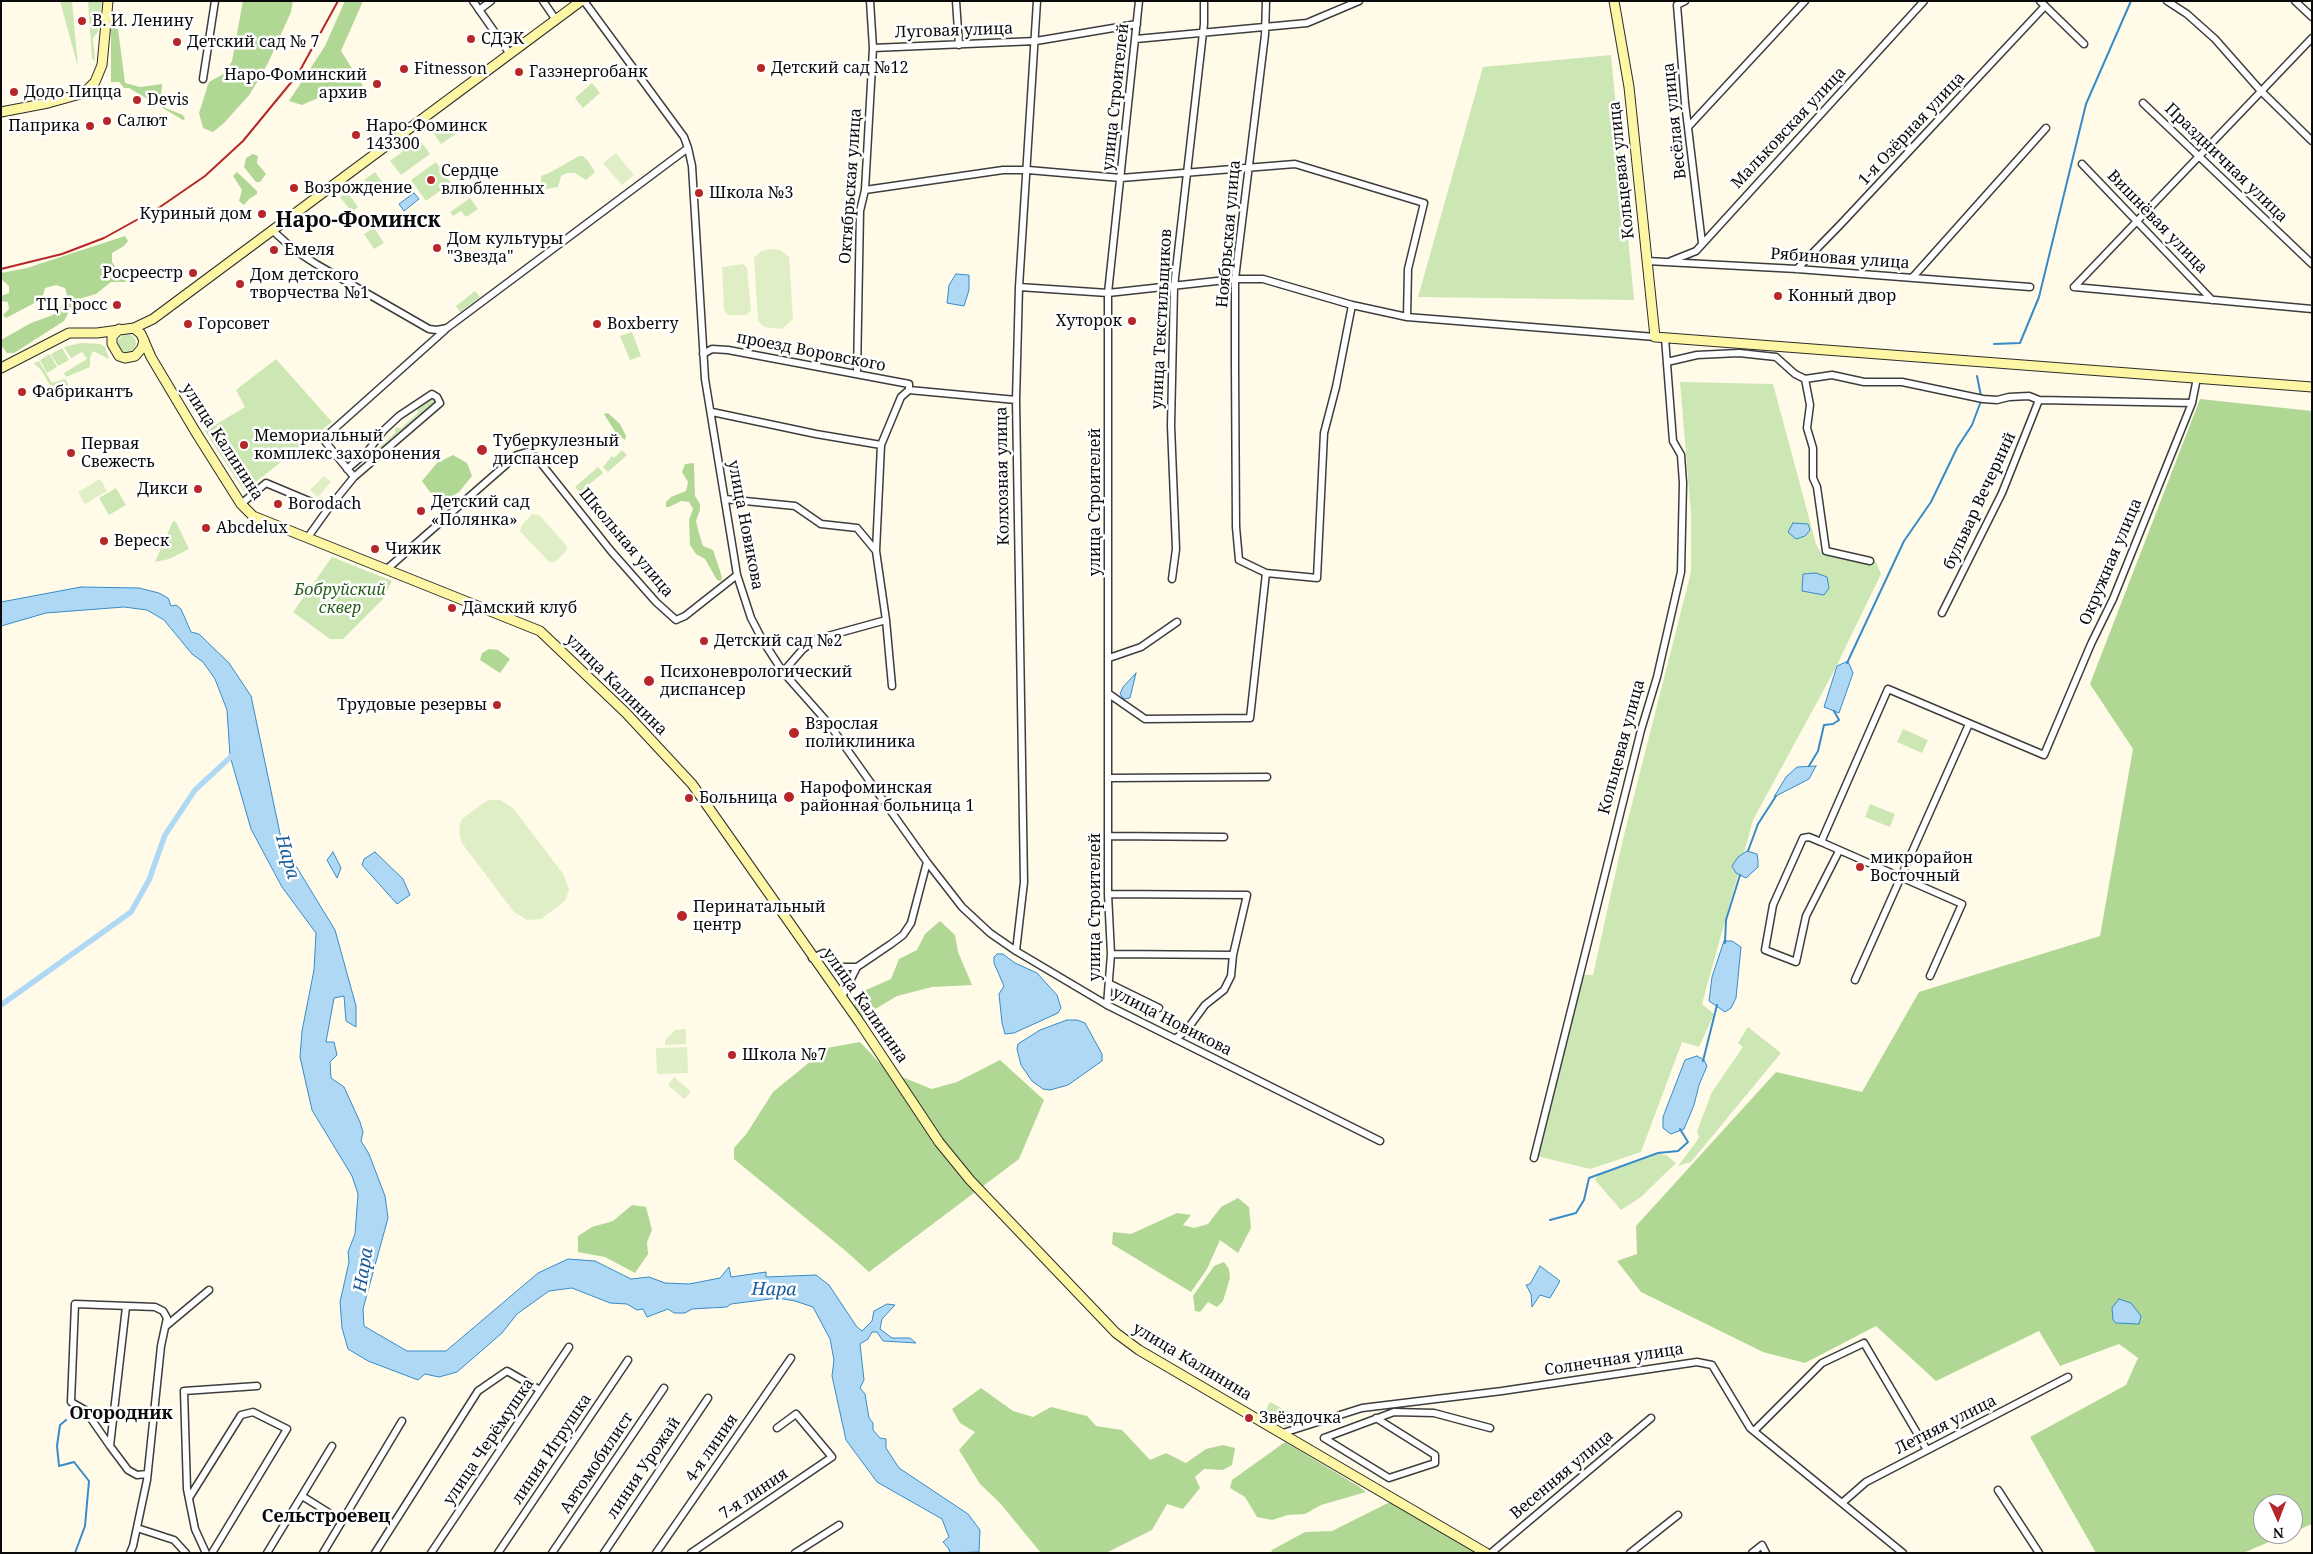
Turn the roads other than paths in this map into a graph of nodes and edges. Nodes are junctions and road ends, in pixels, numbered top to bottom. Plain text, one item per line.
1 (108, 1) edge
2 (214, 1) edge
3 (472, 1) edge
4 (491, 1) edge
5 (543, 1) edge
6 (582, 1) edge
7 (870, 1) edge
8 (956, 1) edge
9 (1037, 1) edge
10 (1139, 1) edge
11 (1204, 1) edge
12 (1266, 1) edge
13 (1359, 1) edge
14 (1614, 1) edge
15 (1685, 1) edge
16 (1805, 1) edge
17 (1924, 1) edge
18 (2167, 1) edge
19 (2295, 1) edge
20 (2042, 4) edge
21 (479, 10) junction
22 (2312, 18) edge
23 (556, 20) junction
24 (1138, 24) junction
25 (1266, 27) junction
26 (1203, 32) junction
27 (2312, 38) edge
28 (1136, 39) junction
29 (1036, 41) junction
30 (2084, 44) dead end
31 (959, 45) junction
32 (873, 48) junction
33 (510, 54) junction
34 (203, 79) dead end
35 (2260, 90) junction
36 (2143, 103) dead end
37 (1, 112) edge
38 (1689, 126) junction
39 (2046, 128) dead end
40 (2312, 141) edge
41 (688, 148) junction
42 (2199, 156) junction
43 (2082, 164) dead end
44 (1249, 169) junction
45 (1028, 170) junction
46 (1186, 174) junction
47 (1121, 178) junction
48 (865, 190) junction
49 (2138, 220) junction
50 (272, 230) junction
51 (1702, 243) junction
52 (1647, 261) junction
53 (1667, 262) junction
54 (2312, 264) edge
55 (1796, 269) junction
56 (1235, 278) junction
57 (1912, 278) junction
58 (1019, 287) junction
59 (1174, 287) junction
60 (2030, 287) dead end
61 (1108, 293) junction
62 (2212, 300) junction
63 (1352, 305) junction
64 (2312, 309) edge
65 (1407, 318) junction
66 (144, 325) junction
67 (134, 328) junction
68 (447, 328) junction
69 (119, 329) junction
70 (97, 333) junction
71 (1660, 337) junction
72 (143, 339) junction
73 (112, 344) junction
74 (138, 354) junction
75 (703, 354) junction
76 (151, 357) junction
77 (1667, 362) junction
78 (1, 368) edge
79 (857, 374) junction
80 (2197, 378) junction
81 (1805, 379) junction
82 (2312, 387) edge
83 (909, 390) junction
84 (1016, 400) junction
85 (2039, 400) junction
86 (2192, 403) junction
87 (712, 412) junction
88 (881, 444) junction
89 (347, 469) junction
90 (354, 478) junction
91 (725, 499) junction
92 (241, 504) junction
93 (328, 509) junction
94 (308, 537) junction
95 (876, 551) junction
96 (1870, 561) dead end
97 (387, 569) junction
98 (1266, 574) junction
99 (737, 575) junction
100 (1172, 579) dead end
101 (1942, 613) dead end
102 (886, 620) junction
103 (1177, 622) dead end
104 (1109, 658) junction
105 (783, 672) junction
106 (892, 686) dead end
107 (1109, 694) junction
108 (1969, 724) junction
109 (1266, 777) dead end
110 (1109, 778) junction
111 (1109, 836) junction
112 (1224, 837) dead end
113 (1820, 842) junction
114 (1840, 851) junction
115 (927, 862) junction
116 (1901, 876) junction
117 (1108, 894) junction
118 (1016, 951) junction
119 (1111, 954) junction
120 (1233, 955) junction
121 (812, 958) junction
122 (857, 967) junction
123 (838, 968) junction
124 (1930, 976) dead end
125 (1855, 980) dead end
126 (1110, 984) junction
127 (848, 985) junction
128 (840, 996) junction
129 (1106, 1005) junction
130 (1159, 1008) dead end
131 (1175, 1039) junction
132 (1380, 1141) dead end
133 (1534, 1158) dead end
134 (209, 1290) dead end
135 (126, 1307) junction
136 (166, 1326) junction
137 (569, 1347) dead end
138 (791, 1358) dead end
139 (628, 1360) dead end
140 (2068, 1378) dead end
141 (257, 1386) dead end
142 (664, 1388) dead end
143 (540, 1390) junction
144 (708, 1398) dead end
145 (1362, 1408) junction
146 (1651, 1418) dead end
147 (1374, 1419) junction
148 (402, 1421) dead end
149 (777, 1428) dead end
150 (1490, 1428) dead end
151 (1754, 1432) junction
152 (1283, 1433) junction
153 (110, 1446) junction
154 (332, 1446) dead end
155 (1927, 1450) junction
156 (147, 1474) junction
157 (1998, 1490) dead end
158 (302, 1496) junction
159 (189, 1498) junction
160 (1842, 1503) junction
161 (1678, 1515) dead end
162 (342, 1521) junction
163 (840, 1525) dead end
164 (138, 1528) junction
165 (130, 1553) edge
166 (186, 1553) edge
167 (206, 1553) edge
168 (212, 1553) edge
169 (267, 1553) edge
170 (323, 1553) edge
171 (375, 1553) edge
172 (431, 1553) edge
173 (498, 1553) edge
174 (552, 1553) edge
175 (604, 1553) edge
176 (656, 1553) edge
177 (691, 1553) edge
178 (795, 1553) edge
179 (1486, 1553) edge
180 (1491, 1553) edge
181 (1630, 1553) edge
182 (1752, 1553) edge
183 (1766, 1553) edge
184 (1903, 1553) edge
185 (2039, 1553) edge

1 - 37 street
2 - 34 street
3 - 21 street
4 - 21 street
5 - 23 street
6 - 23 street
6 - 41 street, улица Новикова
7 - 32 street, Октябрьская улица
8 - 31 street
9 - 29 street, Колхозная улица
10 - 24 street, улица Строителей
11 - 26 street, улица Текстильщиков
12 - 25 street, Ноябрьская улица
13 - 25 street
14 - 52 street, Кольцевая улица
15 - 38 street, Весёлая улица
16 - 38 street
17 - 51 street, Мальковская улица
18 - 35 street
19 - 22 street
20 - 30 street
20 - 55 street, 1-я Озёрная улица
21 - 33 street
23 - 33 street
24 - 28 street, улица Строителей
24 - 29 street, Луговая улица
25 - 26 street
25 - 44 street, Ноябрьская улица
26 - 28 street
26 - 46 street, улица Текстильщиков
27 - 35 street
28 - 47 street, улица Строителей
29 - 31 street, Луговая улица
29 - 45 street, Колхозная улица
31 - 32 street, Луговая улица
32 - 48 street, Октябрьская улица
33 - 50 street
35 - 40 street
35 - 42 street
36 - 42 street, Праздничная улица
38 - 51 street, Весёлая улица
39 - 57 street
41 - 68 street
41 - 75 street, улица Новикова
42 - 49 street
42 - 54 street, Праздничная улица
43 - 49 street, Вишнёвая улица
44 - 46 street
44 - 56 street, Ноябрьская улица
44 - 65 street
45 - 47 street
45 - 48 street
45 - 58 street, Колхозная улица
46 - 47 street
46 - 59 street, улица Текстильщиков
47 - 61 street, улица Строителей
48 - 79 street, Октябрьская улица
49 - 62 street, Вишнёвая улица
49 - 62 street
50 - 66 street
50 - 68 street
51 - 53 street, Мальковская улица
52 - 53 street, Рябиновая улица
52 - 71 street, Кольцевая улица
53 - 55 street, Рябиновая улица
55 - 57 street, Рябиновая улица
56 - 59 street
56 - 63 street
56 - 98 street, Ноябрьская улица
57 - 60 street, Рябиновая улица
58 - 61 street
58 - 84 street, Колхозная улица
59 - 61 street
59 - 100 street, улица Текстильщиков
61 - 104 street, улица Строителей
62 - 64 street
63 - 65 street
63 - 98 street
65 - 71 street
66 - 67 street
66 - 72 street
67 - 69 street
67 - 72 street
68 - 89 street
69 - 70 street
69 - 73 street
70 - 73 street
70 - 78 street
71 - 77 street, Кольцевая улица
71 - 80 street
72 - 74 street
72 - 76 street, улица Калинина
73 - 74 street
74 - 76 street
75 - 79 street, проезд Воровского
75 - 87 street, улица Новикова
76 - 92 street, улица Калинина
77 - 81 street
77 - 133 street, Кольцевая улица
79 - 83 street, проезд Воровского
80 - 82 street
80 - 86 street, Окружная улица
81 - 85 street
81 - 96 street
83 - 84 street
83 - 88 street
84 - 118 street, Колхозная улица
85 - 86 street
85 - 101 street, бульвар Вечерний
86 - 108 street, Окружная улица
87 - 88 street
87 - 91 street, улица Новикова
88 - 95 street
89 - 90 street
89 - 90 street
90 - 93 street
91 - 95 street
91 - 99 street, улица Новикова
92 - 93 street
92 - 94 street, улица Калинина
93 - 94 street
94 - 97 street, улица Калинина
95 - 102 street
97 - 99 street, Школьная улица
97 - 121 street, улица Калинина
98 - 107 street
99 - 105 street, улица Новикова
102 - 105 street
102 - 106 street
103 - 104 street
104 - 107 street, улица Строителей
105 - 115 street, улица Новикова
107 - 110 street, улица Строителей
108 - 113 street
108 - 116 street
109 - 110 street
110 - 111 street, улица Строителей
111 - 112 street
111 - 117 street, улица Строителей
113 - 114 street
113 - 114 street
114 - 116 street
115 - 118 street, улица Новикова
115 - 122 street
116 - 124 street
116 - 125 street
117 - 119 street, улица Строителей
117 - 120 street
118 - 129 street, улица Новикова
119 - 120 street
119 - 126 street, улица Строителей
120 - 131 street
121 - 123 street
121 - 128 street, улица Калинина
122 - 123 street
122 - 127 street
123 - 127 street
126 - 129 street, улица Строителей
126 - 130 street
127 - 128 street
128 - 152 street, улица Калинина
129 - 131 street, улица Новикова
131 - 132 street, улица Новикова
134 - 136 street
135 - 136 street
135 - 153 street
135 - 153 street
136 - 156 street
137 - 143 street, улица Черёмушка
138 - 176 street, 4-я линия
139 - 173 street, линия Игрушка
140 - 155 street, Летняя улица
141 - 159 street
142 - 174 street, Автомобилист
143 - 171 street
143 - 172 street, улица Черёмушка
144 - 175 street, линия Урожай
145 - 147 street
145 - 151 street, Солнечная улица
145 - 152 street, Солнечная улица
146 - 180 street, Весенняя улица
147 - 147 street
147 - 150 street
148 - 162 street
149 - 177 street, 7-я линия
151 - 155 street
151 - 160 street, Солнечная улица
152 - 179 street, улица Калинина
153 - 156 street
154 - 158 street
155 - 160 street, Летняя улица
156 - 164 street
157 - 185 street
158 - 162 street
158 - 169 street
159 - 167 street
159 - 168 street
160 - 184 street, Солнечная улица
161 - 181 street
162 - 170 street
163 - 178 street
164 - 165 street
164 - 166 street
182 - 183 street

